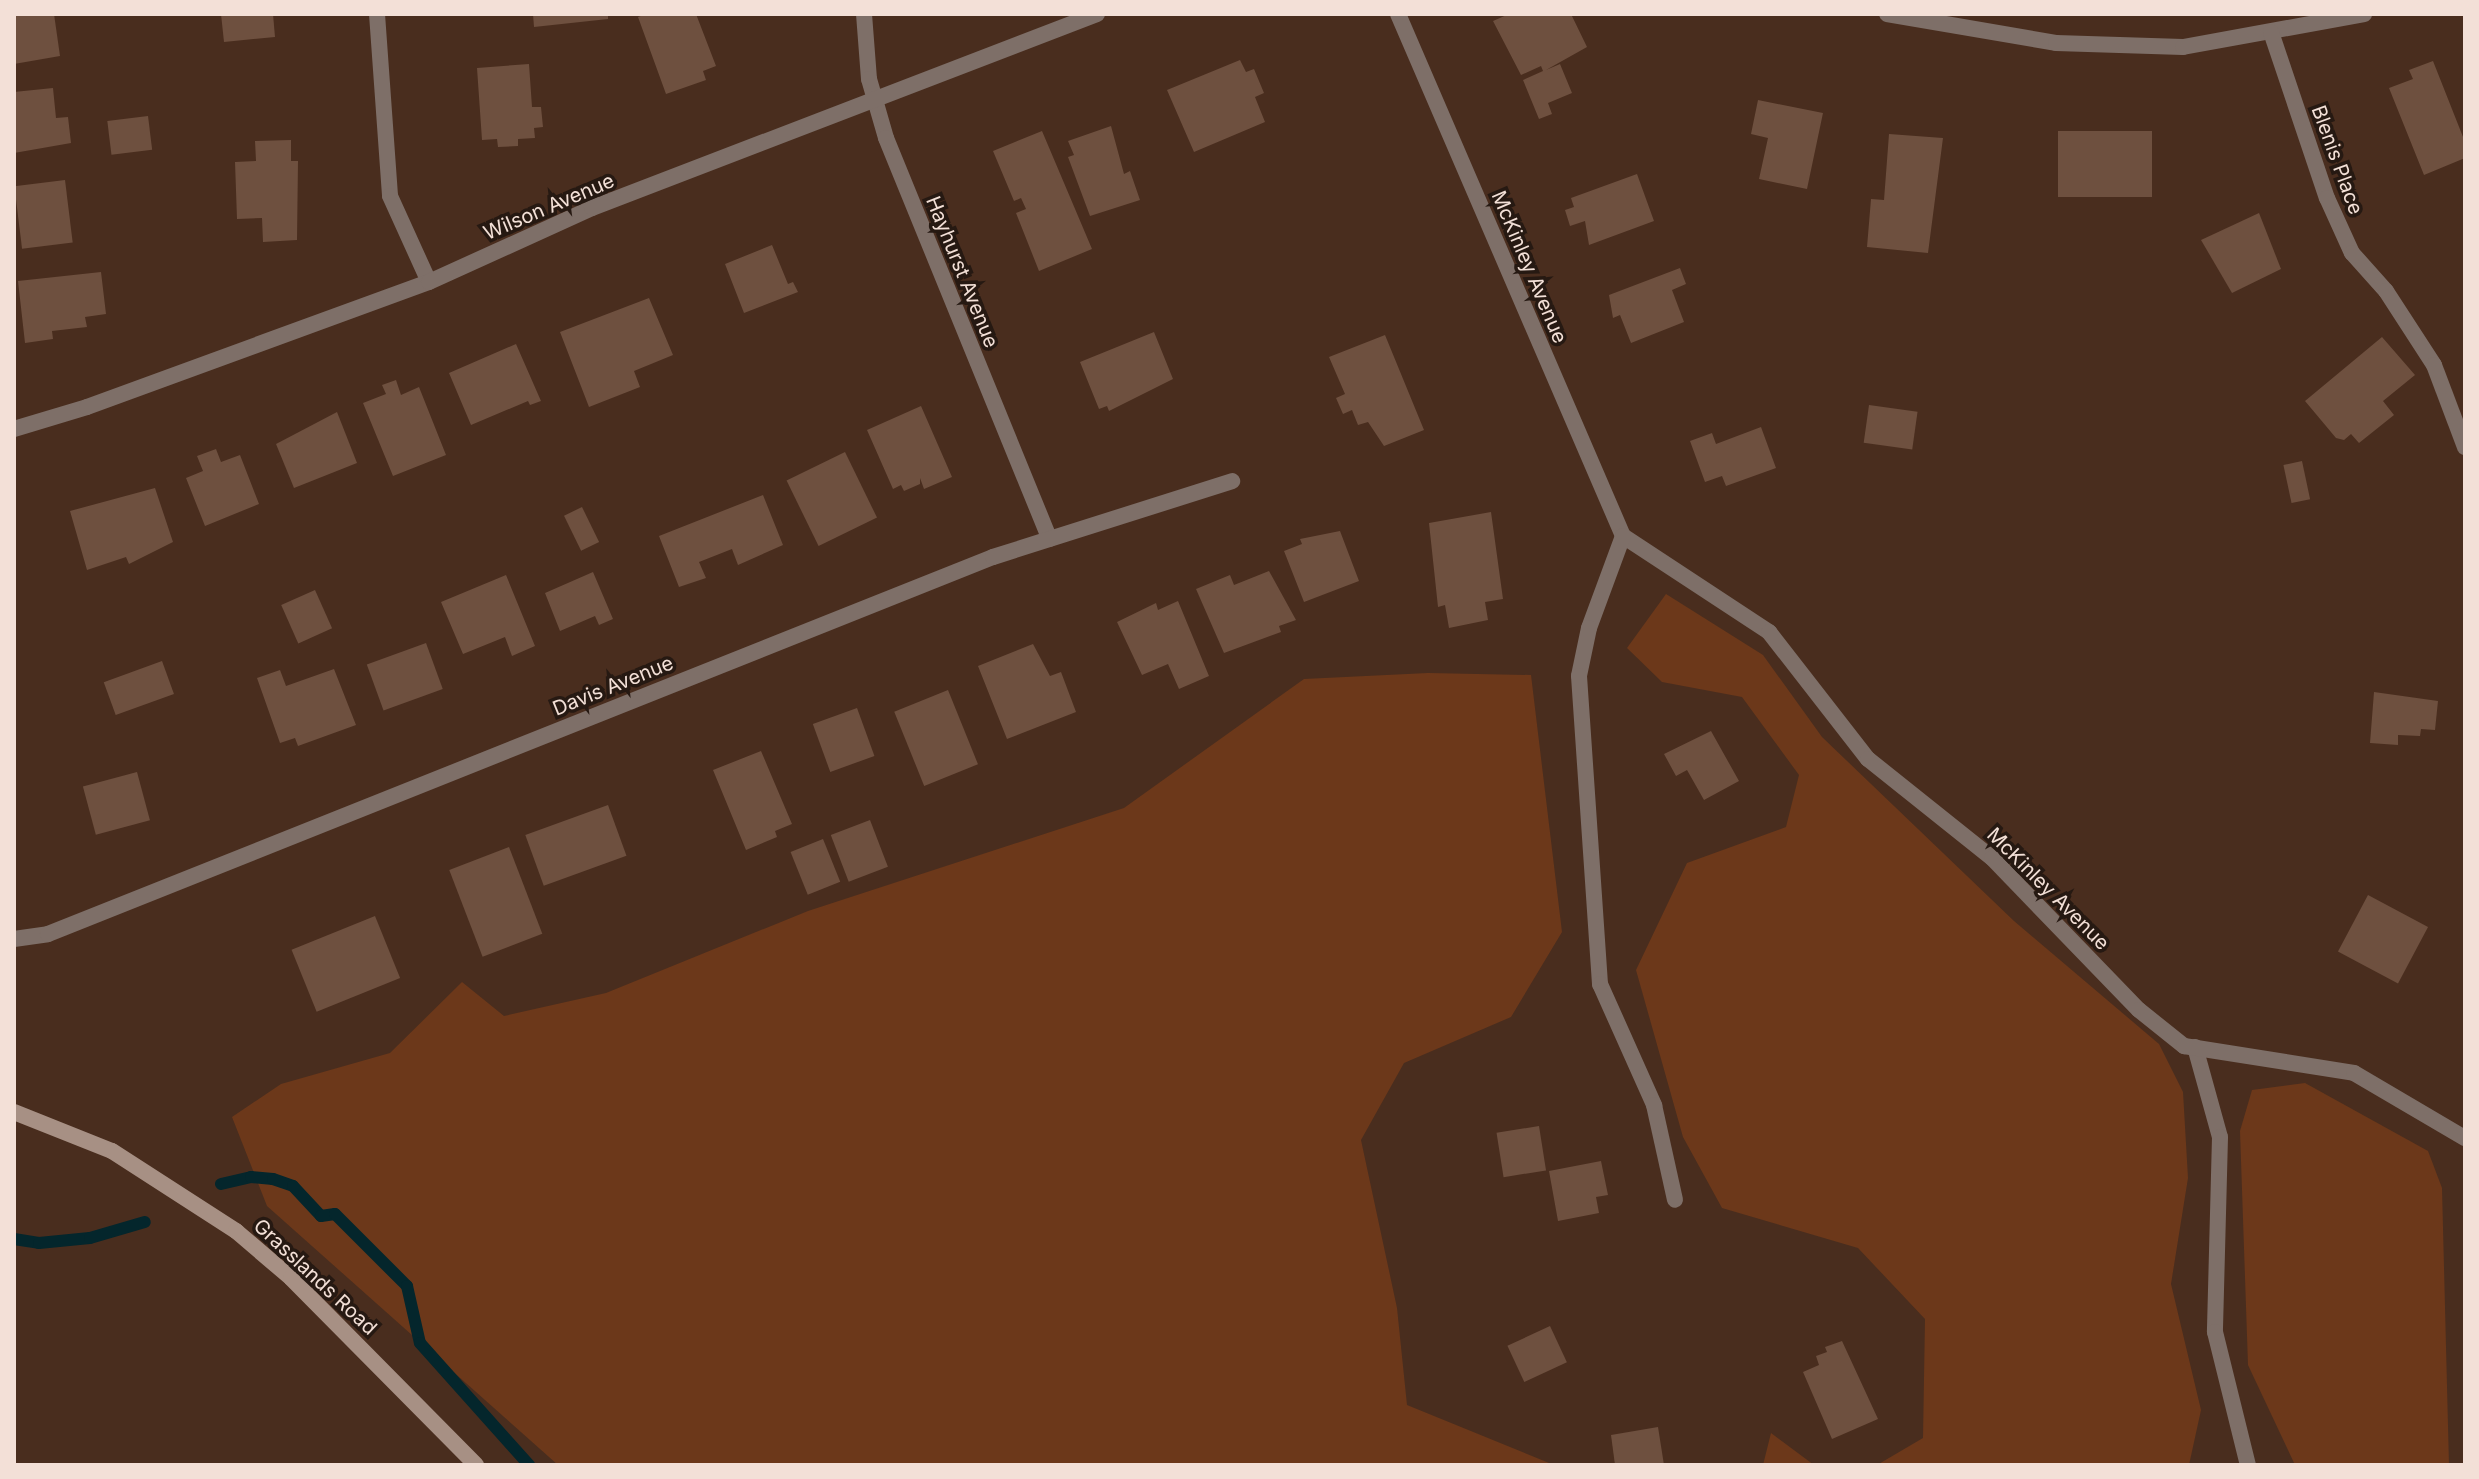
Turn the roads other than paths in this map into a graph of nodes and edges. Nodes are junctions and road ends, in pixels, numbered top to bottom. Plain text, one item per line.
1 (377, 14) edge
2 (864, 14) edge
3 (1097, 14) edge
4 (1398, 14) edge
5 (1887, 14) edge
6 (2364, 14) edge
7 (2271, 32) junction
8 (875, 101) junction
9 (429, 282) junction
10 (14, 429) edge
11 (2465, 447) edge
12 (1232, 481) dead end
13 (1623, 536) junction
14 (1050, 539) junction
15 (14, 939) edge
16 (2195, 1047) junction
17 (14, 1112) edge
18 (2465, 1138) edge
19 (1675, 1200) dead end
20 (476, 1465) edge
21 (2248, 1465) edge

1 - 9 street
2 - 8 street, Hayhurst Avenue
3 - 8 street, Wilson Avenue
4 - 13 street, McKinley Avenue
5 - 7 street
6 - 7 street
7 - 11 street, Blenis Place
8 - 9 street, Wilson Avenue
8 - 14 street, Hayhurst Avenue
9 - 10 street, Wilson Avenue
12 - 14 street, Davis Avenue
13 - 16 street, McKinley Avenue
13 - 19 street
14 - 15 street, Davis Avenue
16 - 18 street, McKinley Avenue
16 - 21 street
17 - 20 main road, Grasslands Road

